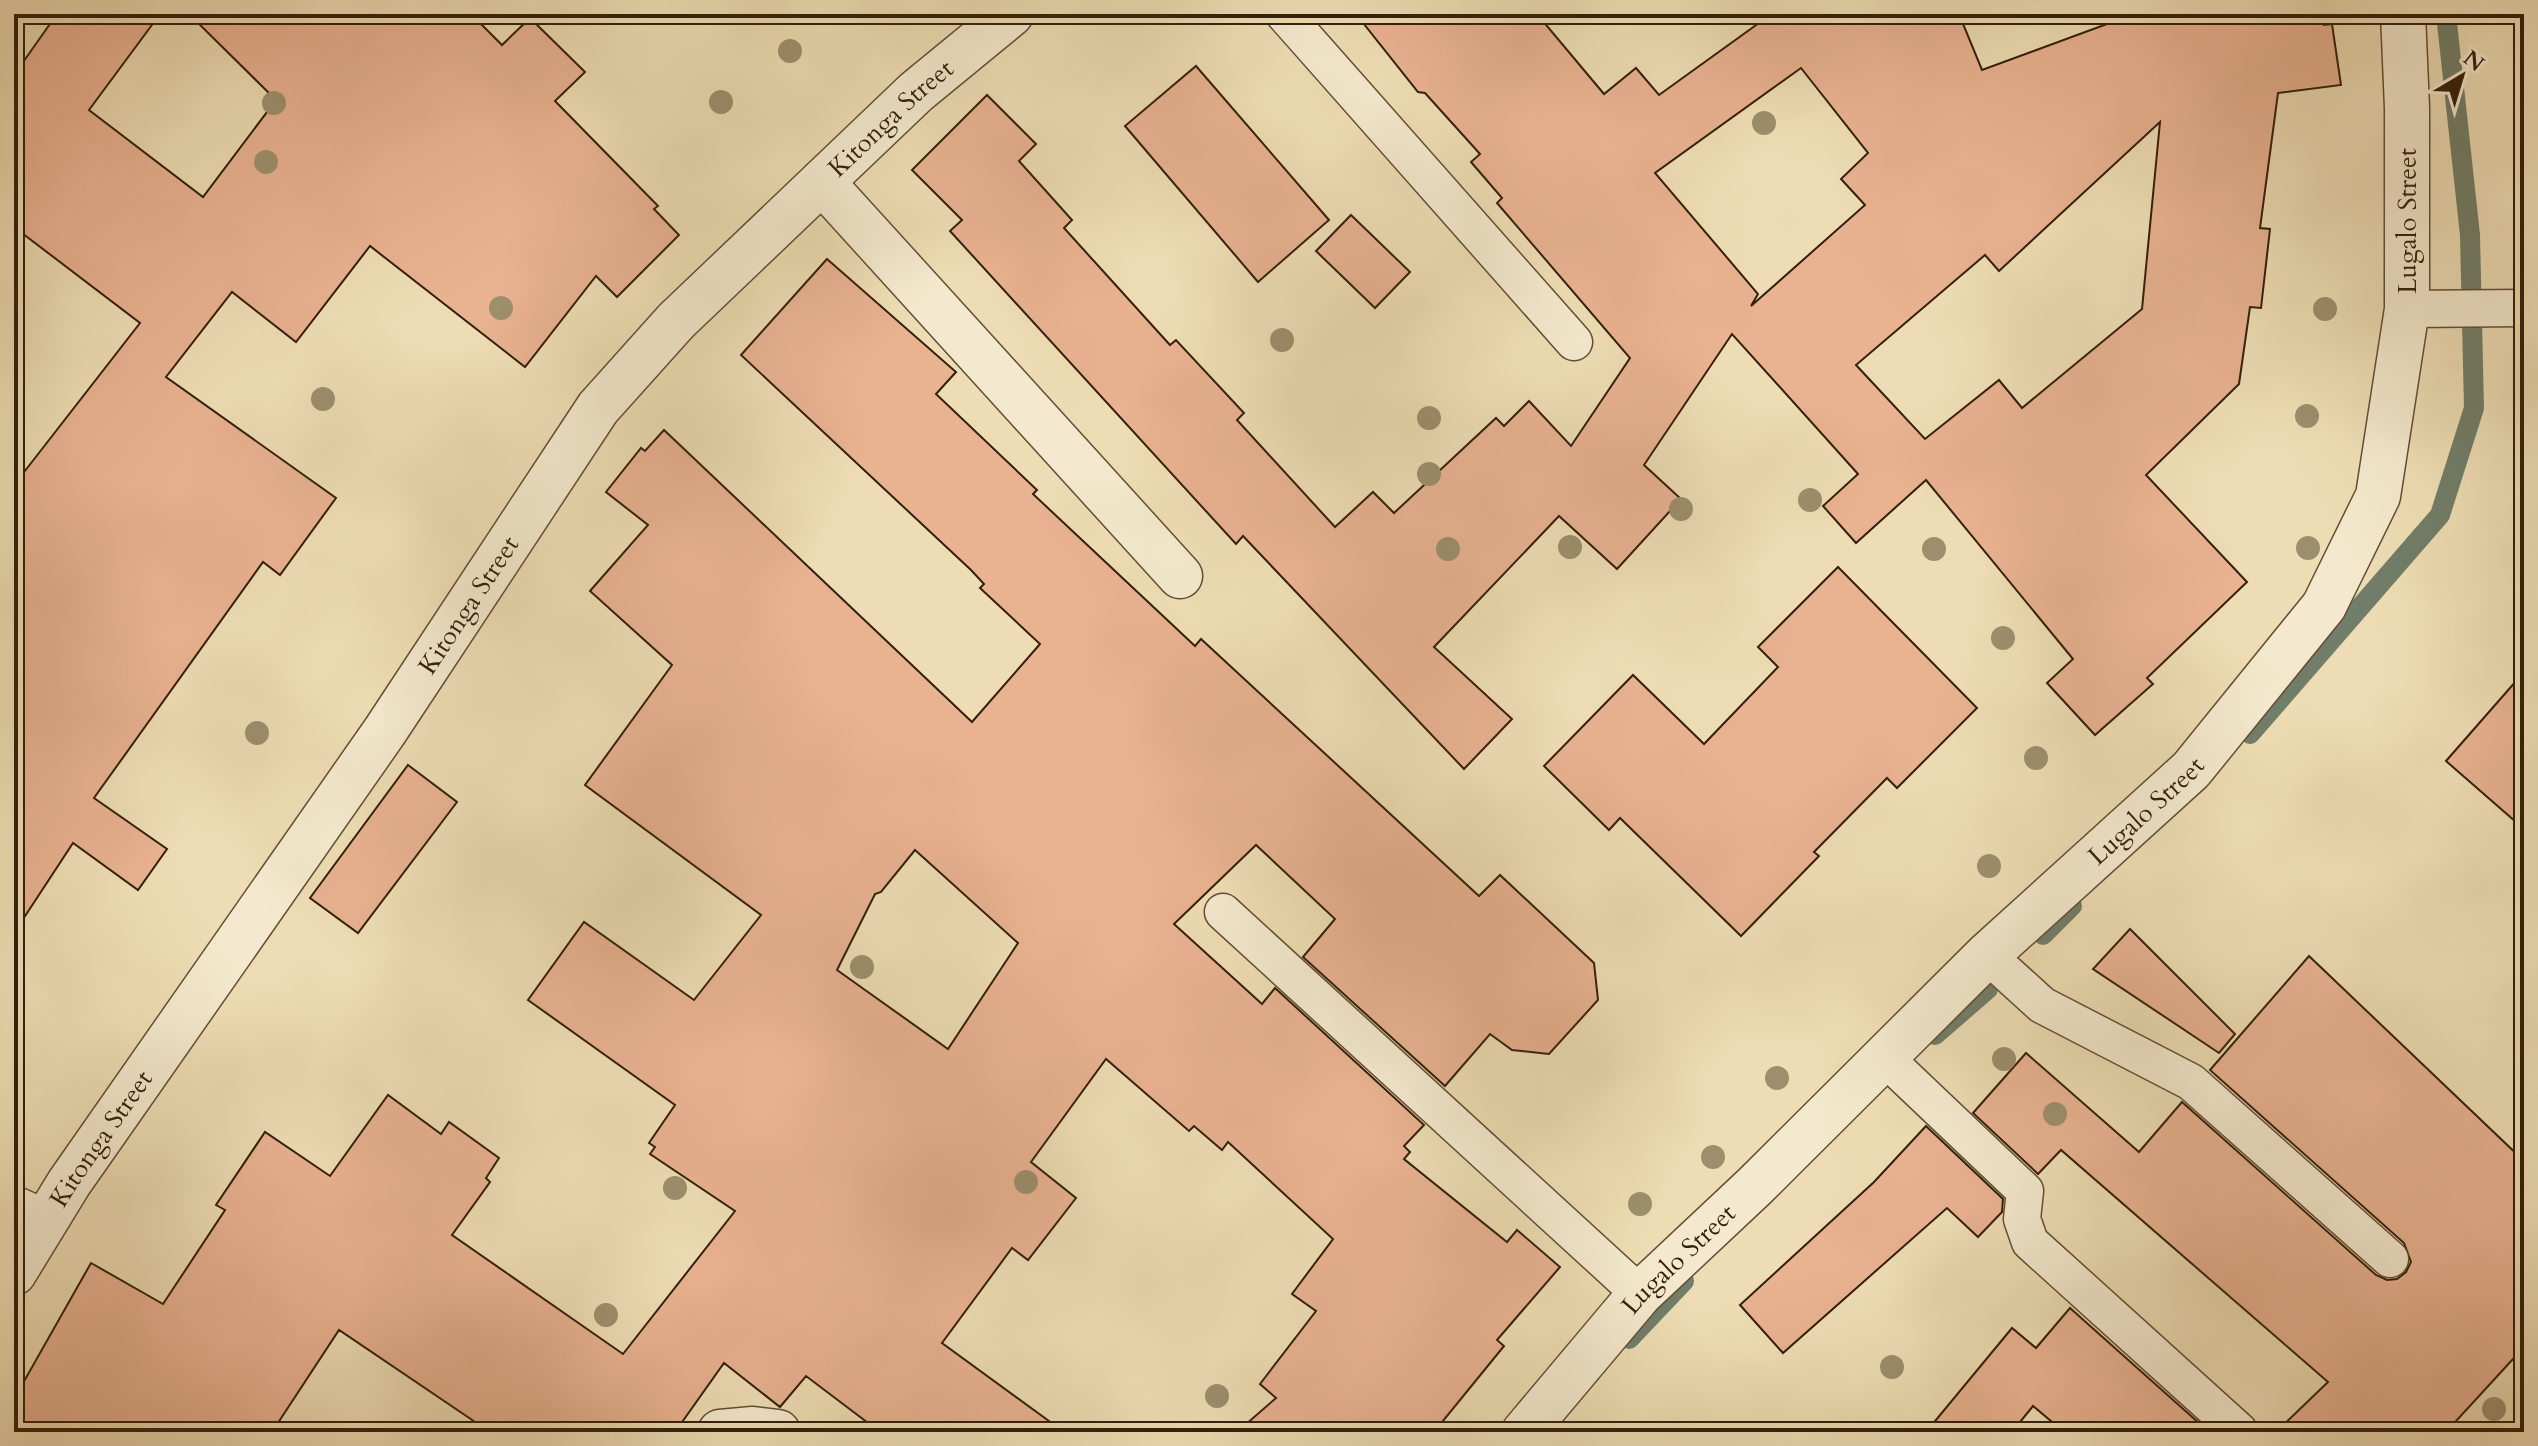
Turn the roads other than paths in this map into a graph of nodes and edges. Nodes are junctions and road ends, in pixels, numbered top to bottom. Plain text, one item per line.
1 (1011, 14) edge
2 (1284, 14) edge
3 (2403, 14) edge
4 (822, 182) junction
5 (2524, 308) edge
6 (2407, 309) junction
7 (1574, 342) dead end
8 (1180, 576) dead end
9 (1223, 912) dead end
10 (1987, 955) junction
11 (1884, 1057) junction
12 (31, 1212) edge
13 (2390, 1259) dead end
14 (14, 1273) edge
15 (1640, 1294) junction
16 (2239, 1431) edge
17 (720, 1432) edge
18 (778, 1432) edge
19 (1524, 1432) edge

1 - 4 street, Kitonga Street
2 - 7 lane
3 - 6 street, Lugalo Street
4 - 8 street
4 - 12 street, Kitonga Street
5 - 6 lane
6 - 10 street, Lugalo Street
9 - 15 lane
10 - 11 street, Lugalo Street
10 - 13 lane
11 - 15 street, Lugalo Street
11 - 16 lane
12 - 14 street, Kitonga Street
15 - 19 street, Lugalo Street
17 - 18 street

